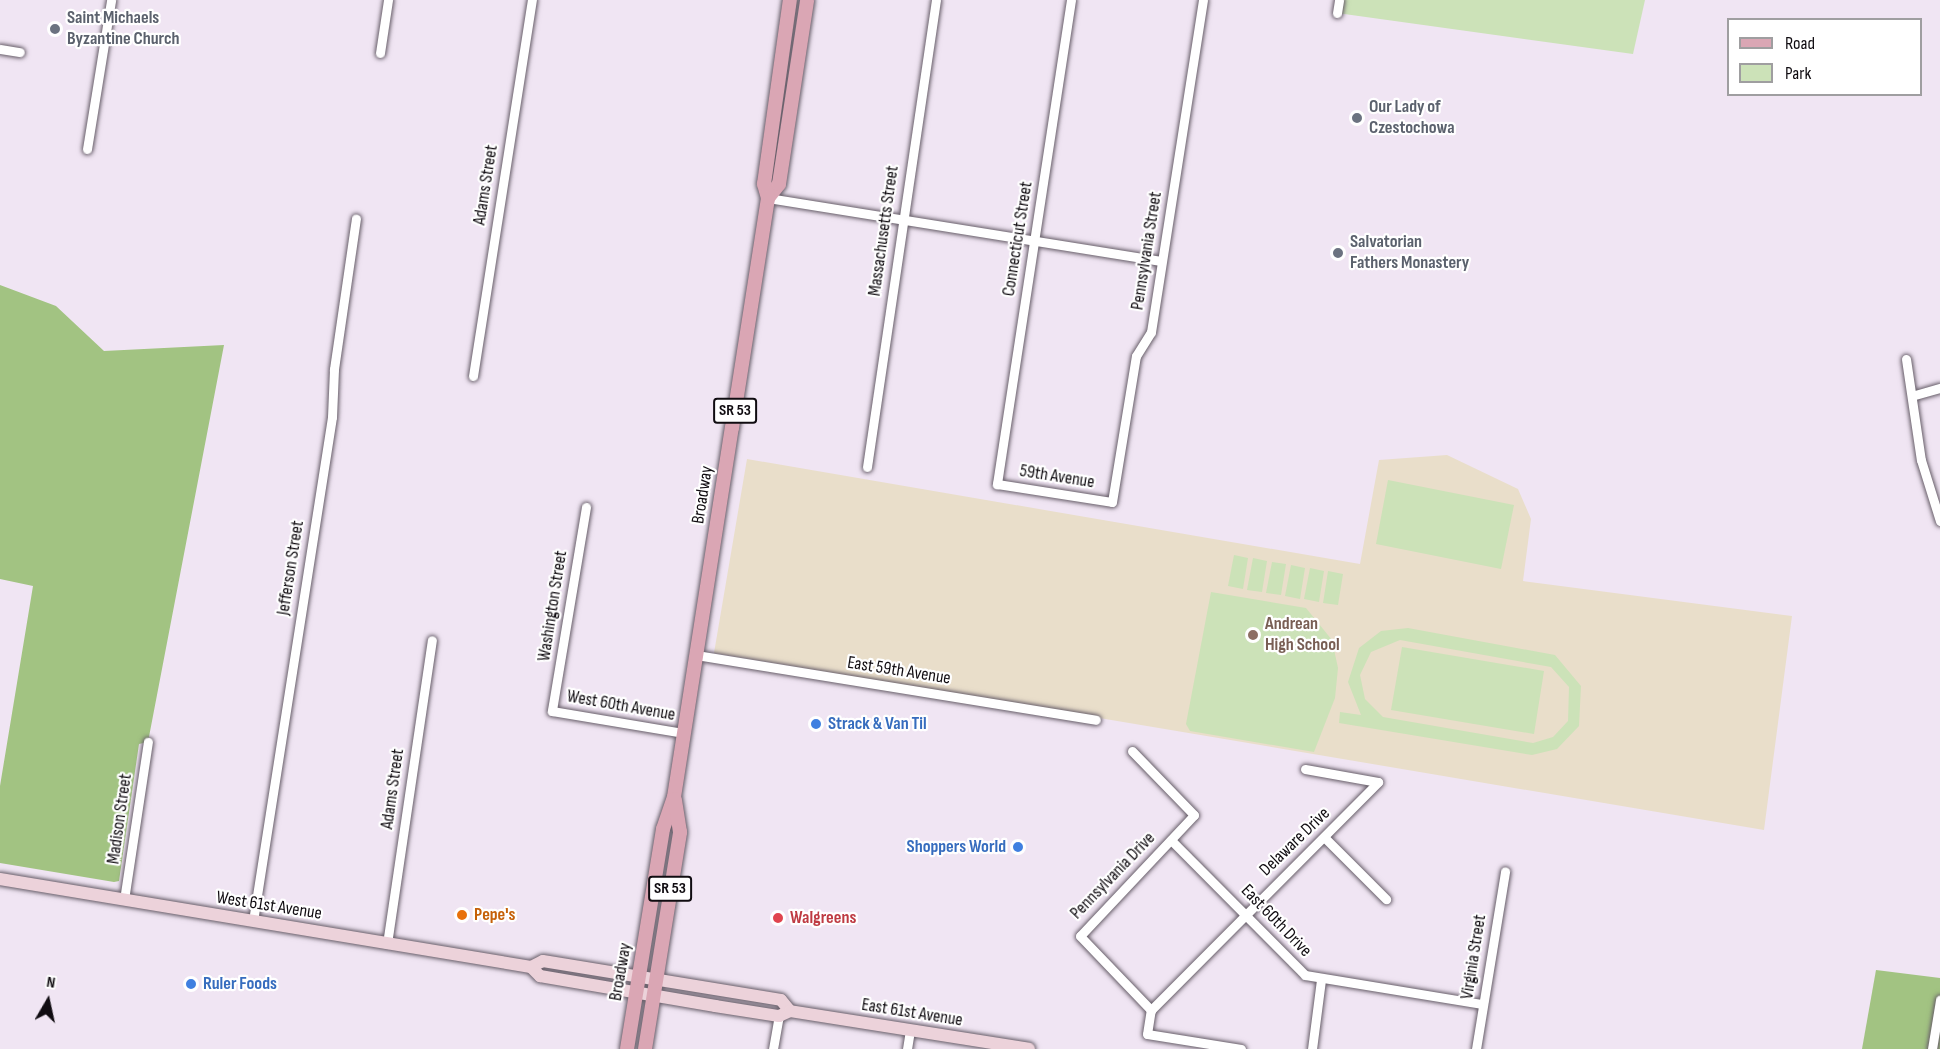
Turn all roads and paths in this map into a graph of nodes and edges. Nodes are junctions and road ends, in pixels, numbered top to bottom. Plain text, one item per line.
1 (111, 0) edge
2 (388, 0) edge
3 (532, 0) edge
4 (790, 0) edge
5 (807, 0) edge
6 (936, 0) edge
7 (1071, 0) edge
8 (1203, 0) edge
9 (1339, 0) edge
10 (1336, 14) dead end
11 (0, 49) edge
12 (20, 52) dead end
13 (380, 53) dead end
14 (87, 149) dead end
15 (768, 198) junction
16 (356, 219) dead end
17 (902, 220) junction
18 (1034, 242) junction
19 (1161, 261) junction
20 (1906, 359) dead end
21 (473, 376) dead end
22 (1940, 388) edge
23 (1915, 395) junction
24 (867, 467) dead end
25 (997, 484) joint
26 (1112, 502) joint
27 (586, 507) dead end
28 (1940, 521) edge
29 (432, 640) dead end
30 (696, 655) junction
31 (552, 711) joint
32 (1096, 720) dead end
33 (684, 733) junction
34 (148, 742) dead end
35 (1132, 751) dead end
36 (1305, 769) dead end
37 (674, 797) junction
38 (1324, 837) junction
39 (1171, 840) junction
40 (1505, 871) dead end
41 (0, 879) edge
42 (1386, 899) dead end
43 (124, 900) junction
44 (1246, 912) junction
45 (253, 921) junction
46 (387, 944) junction
47 (531, 967) junction
48 (639, 977) junction
49 (655, 980) junction
50 (1321, 980) junction
51 (636, 992) junction
52 (653, 995) junction
53 (1940, 1000) edge
54 (1483, 1004) junction
55 (1151, 1010) junction
56 (784, 1013) junction
57 (910, 1031) junction
58 (627, 1049) edge
59 (645, 1049) edge
60 (773, 1049) edge
61 (907, 1049) edge
62 (1029, 1049) edge
63 (1241, 1049) edge
64 (1312, 1049) edge
65 (1476, 1049) edge
66 (1932, 1049) edge

1 - 14 street
2 - 13 street
3 - 21 street, Adams Street
4 - 15 main road, Broadway / SR 53
5 - 15 main road, Broadway / SR 53
6 - 17 street, Massachusetts Street
7 - 18 street, Connecticut Street
8 - 19 street, Pennsylvania Street
9 - 10 street
11 - 12 street
15 - 17 street
15 - 30 main road, Broadway / SR 53
16 - 45 street, Jefferson Street
17 - 18 street
17 - 24 street, Massachusetts Street
18 - 19 street
18 - 25 street, Connecticut Street
19 - 26 street, Pennsylvania Street
20 - 23 street
22 - 23 street
23 - 28 street
25 - 26 street, 59th Avenue
27 - 31 street, Washington Street
29 - 46 street, Adams Street
30 - 32 street, East 59th Avenue
30 - 33 main road, Broadway / SR 53
31 - 33 street, West 60th Avenue
33 - 37 main road, Broadway / SR 53
34 - 43 street, Madison Street
35 - 39 street, Pennsylvania Drive
36 - 38 street, Delaware Drive
37 - 48 main road, Broadway / SR 53
37 - 49 main road, Broadway / SR 53
38 - 42 street
38 - 44 street, Delaware Drive
39 - 44 street, East 60th Drive
39 - 55 street, Pennsylvania Drive
40 - 54 street, Virginia Street
41 - 43 main road, West 61st Avenue
43 - 45 main road, West 61st Avenue
44 - 50 street, East 60th Drive
44 - 55 street, Delaware Drive
45 - 46 main road, West 61st Avenue
46 - 47 main road, West 61st Avenue
47 - 48 main road, West 61st Avenue
47 - 51 main road, West 61st Avenue
48 - 49 main road, East 61st Avenue
48 - 51 main road, Broadway / SR 53
49 - 52 main road, Broadway / SR 53
49 - 56 main road, East 61st Avenue
50 - 54 street, East 60th Drive
50 - 64 street
51 - 52 main road, West 61st Avenue
51 - 58 main road, Broadway / SR 53
52 - 56 main road, East 61st Avenue
52 - 59 main road, Broadway / SR 53
53 - 66 street
54 - 65 street, Virginia Street
55 - 63 street
56 - 57 main road, East 61st Avenue
56 - 60 street
57 - 61 street
57 - 62 main road, East 61st Avenue

